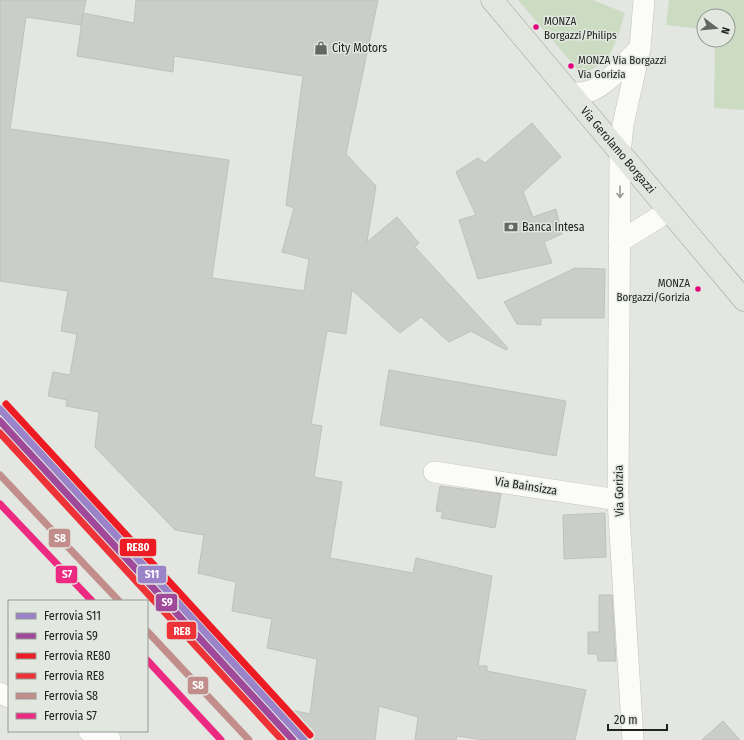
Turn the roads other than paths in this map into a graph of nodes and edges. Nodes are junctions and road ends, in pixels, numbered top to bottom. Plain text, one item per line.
1 (492, 0) edge
2 (644, 0) edge
3 (640, 48) junction
4 (571, 93) junction
5 (620, 153) junction
6 (669, 211) junction
7 (620, 242) junction
8 (744, 300) edge
9 (434, 472) dead end
10 (618, 500) junction
11 (91, 732) edge
12 (110, 740) edge
13 (633, 740) edge

1 - 4 main road, Via Gerolamo Borgazzi
2 - 3 street, Via Gorizia
3 - 4 street
3 - 5 street, Via Gorizia
4 - 5 main road, Via Gerolamo Borgazzi
5 - 6 main road, Via Gerolamo Borgazzi
5 -> 7 street, Via Gorizia
6 - 7 street
6 - 8 main road, Via Gerolamo Borgazzi
7 - 10 street, Via Gorizia
9 - 10 street, Via Bainsizza
10 - 13 street, Via Gorizia
11 - 12 street

